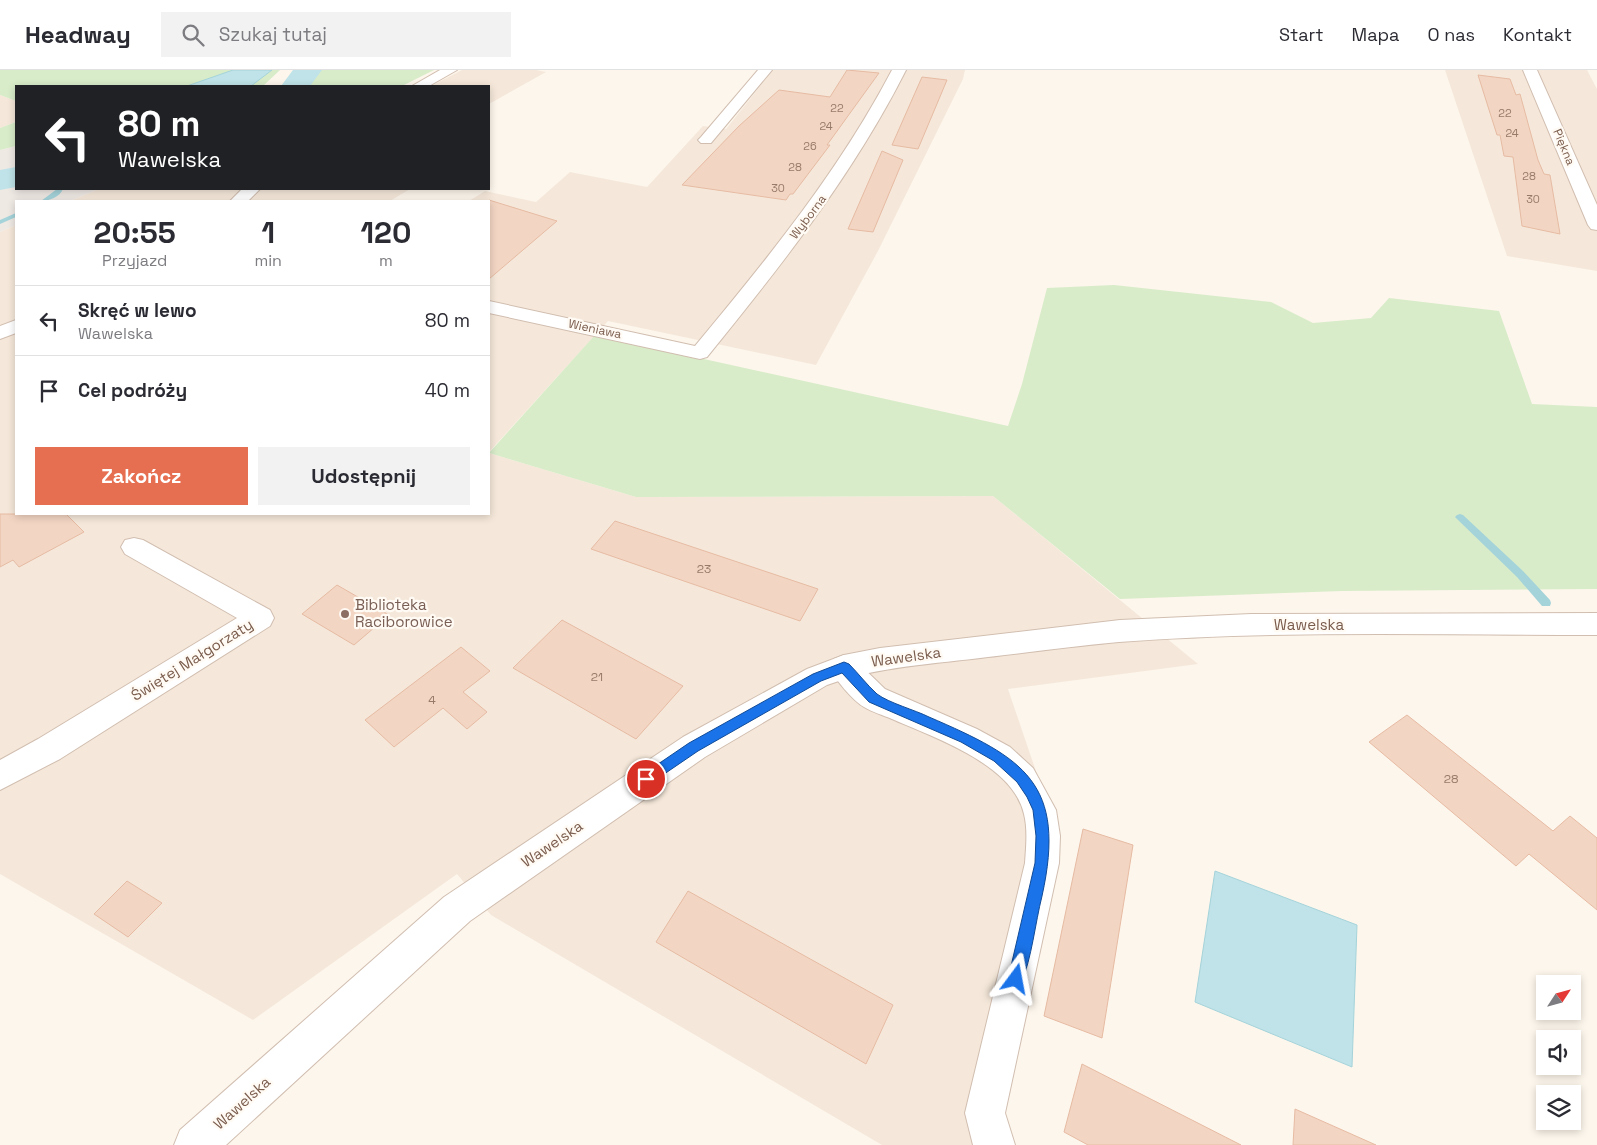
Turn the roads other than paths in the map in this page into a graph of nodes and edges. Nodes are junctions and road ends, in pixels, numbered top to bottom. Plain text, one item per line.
1 (450, 70) edge
2 (765, 70) edge
3 (899, 70) edge
4 (1530, 70) edge
5 (421, 85) edge
6 (706, 140) dead end
7 (251, 190) edge
8 (239, 200) edge
9 (1597, 225) edge
10 (490, 307) edge
11 (15, 326) edge
12 (0, 333) edge
13 (700, 353) joint
14 (134, 547) dead end
15 (1597, 624) edge
16 (844, 667) junction
17 (0, 776) edge
18 (195, 1145) edge
19 (994, 1145) edge

1 - 5 street
2 - 6 street
3 - 13 street, Wyborna
4 - 9 street, Piękna
7 - 8 street
10 - 13 street, Wieniawa
11 - 12 street
14 - 17 street, Świętej Małgorzaty
15 - 16 street, Wawelska
16 - 18 street, Wawelska
16 - 19 street

